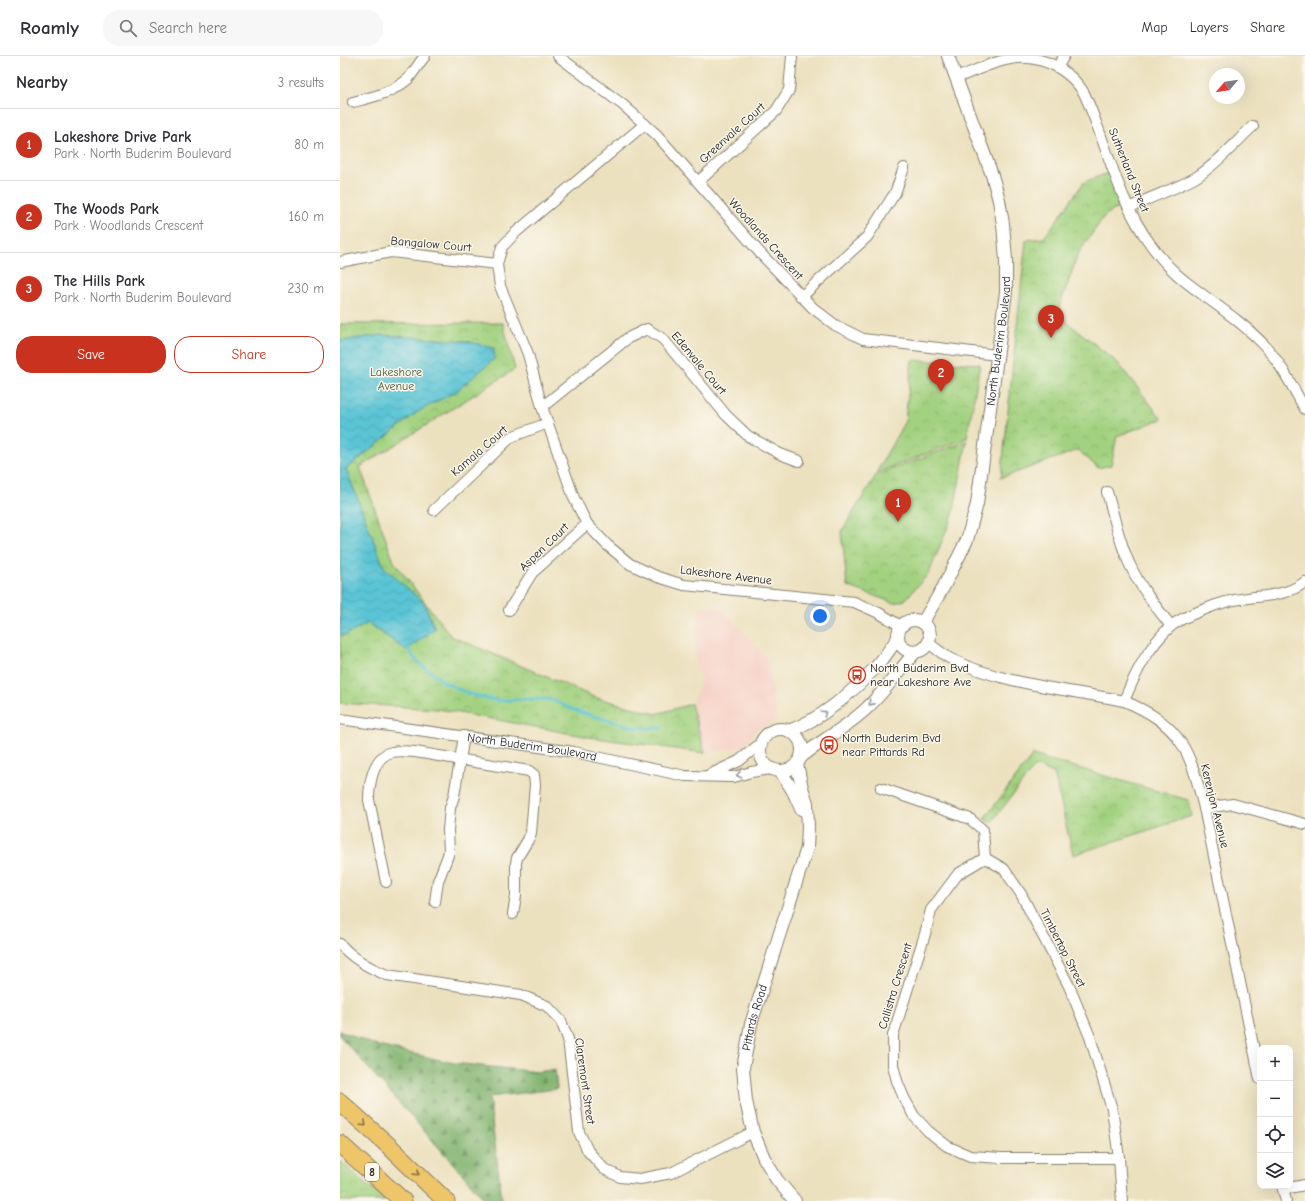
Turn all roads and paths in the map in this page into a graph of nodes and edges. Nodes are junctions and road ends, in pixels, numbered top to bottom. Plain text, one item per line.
1 (425, 56) edge
2 (558, 56) edge
3 (792, 56) edge
4 (948, 56) edge
5 (1064, 56) edge
6 (1058, 66) junction
7 (956, 78) junction
8 (353, 102) dead end
9 (644, 124) junction
10 (1253, 126) dead end
11 (904, 168) dead end
12 (698, 182) junction
13 (1129, 208) junction
14 (340, 262) edge
15 (497, 264) junction
16 (801, 297) junction
17 (997, 355) junction
18 (542, 408) junction
19 (1305, 409) edge
20 (548, 423) junction
21 (799, 461) dead end
22 (1107, 492) dead end
23 (434, 510) dead end
24 (587, 524) junction
25 (1304, 583) edge
26 (509, 610) dead end
27 (923, 622) junction
28 (901, 626) junction
29 (1171, 626) junction
30 (898, 638) junction
31 (928, 643) junction
32 (915, 652) junction
33 (1124, 701) junction
34 (340, 719) edge
35 (355, 720) junction
36 (340, 726) edge
37 (789, 731) junction
38 (464, 736) junction
39 (760, 744) junction
40 (460, 760) junction
41 (799, 761) junction
42 (776, 770) junction
43 (707, 776) junction
44 (881, 788) dead end
45 (1204, 808) junction
46 (1305, 824) edge
47 (808, 827) junction
48 (985, 858) junction
49 (386, 882) dead end
50 (434, 902) dead end
51 (513, 914) dead end
52 (340, 944) edge
53 (1257, 1064) edge
54 (340, 1102) edge
55 (753, 1132) junction
56 (340, 1144) edge
57 (1119, 1158) junction
58 (1305, 1185) edge
59 (1293, 1187) edge
60 (1283, 1189) edge
61 (403, 1201) edge
62 (446, 1201) edge
63 (795, 1201) edge
64 (1122, 1201) edge
65 (1286, 1201) edge

1 - 8 street
2 - 9 street, Woodlands Crescent
3 - 12 street, Greenvale Court
4 - 7 street, North Buderim Boulevard
5 - 6 street
6 - 7 street, Sutherland Street
6 - 13 street, Sutherland Street
7 - 17 street, North Buderim Boulevard
9 - 12 street, Woodlands Crescent
9 - 15 street, Lakeshore Avenue
10 - 13 street
11 - 16 street
12 - 16 street, Woodlands Crescent
13 - 19 street, Sutherland Street
14 - 15 street, Bangalow Court
15 - 18 street, Lakeshore Avenue
16 - 17 street, Woodlands Crescent
17 - 27 street, North Buderim Boulevard
18 - 20 street, Lakeshore Avenue
18 - 21 street, Edenvale Court
20 - 23 street, Kamala Court
20 - 24 street, Lakeshore Avenue
22 - 29 street
24 - 26 street, Aspen Court
24 - 28 street, Lakeshore Avenue
25 - 29 street
27 - 28 street
27 - 31 street
28 - 30 street
29 - 33 street
30 - 32 street
37 -> 30 street
31 - 32 street
31 - 33 street, Kerenjon Avenue
32 -> 41 street
33 - 45 street, Kerenjon Avenue
34 - 35 street, North Buderim Boulevard
35 - 36 street
35 - 38 street, North Buderim Boulevard
37 - 39 street
37 - 41 street
38 - 40 street
38 - 43 street, North Buderim Boulevard
39 - 42 street
39 - 43 street, North Buderim Boulevard
40 - 49 street
40 - 50 street
40 - 51 street
41 - 42 street
41 - 47 street, Pittards Road
42 -> 43 street, North Buderim Boulevard
42 - 47 street, Pittards Road
44 - 48 street
45 - 46 street
45 - 53 street, Kerenjon Avenue
47 - 55 street, Pittards Road
48 - 57 street, Timbertop Street
48 - 57 street, Callistra Crescent
52 - 55 street, Claremont Street
54 -> 62 highway
55 - 63 street, Pittards Road
56 - 61 highway, 8
57 - 64 street, Timbertop Street
58 - 59 street
60 - 65 street

